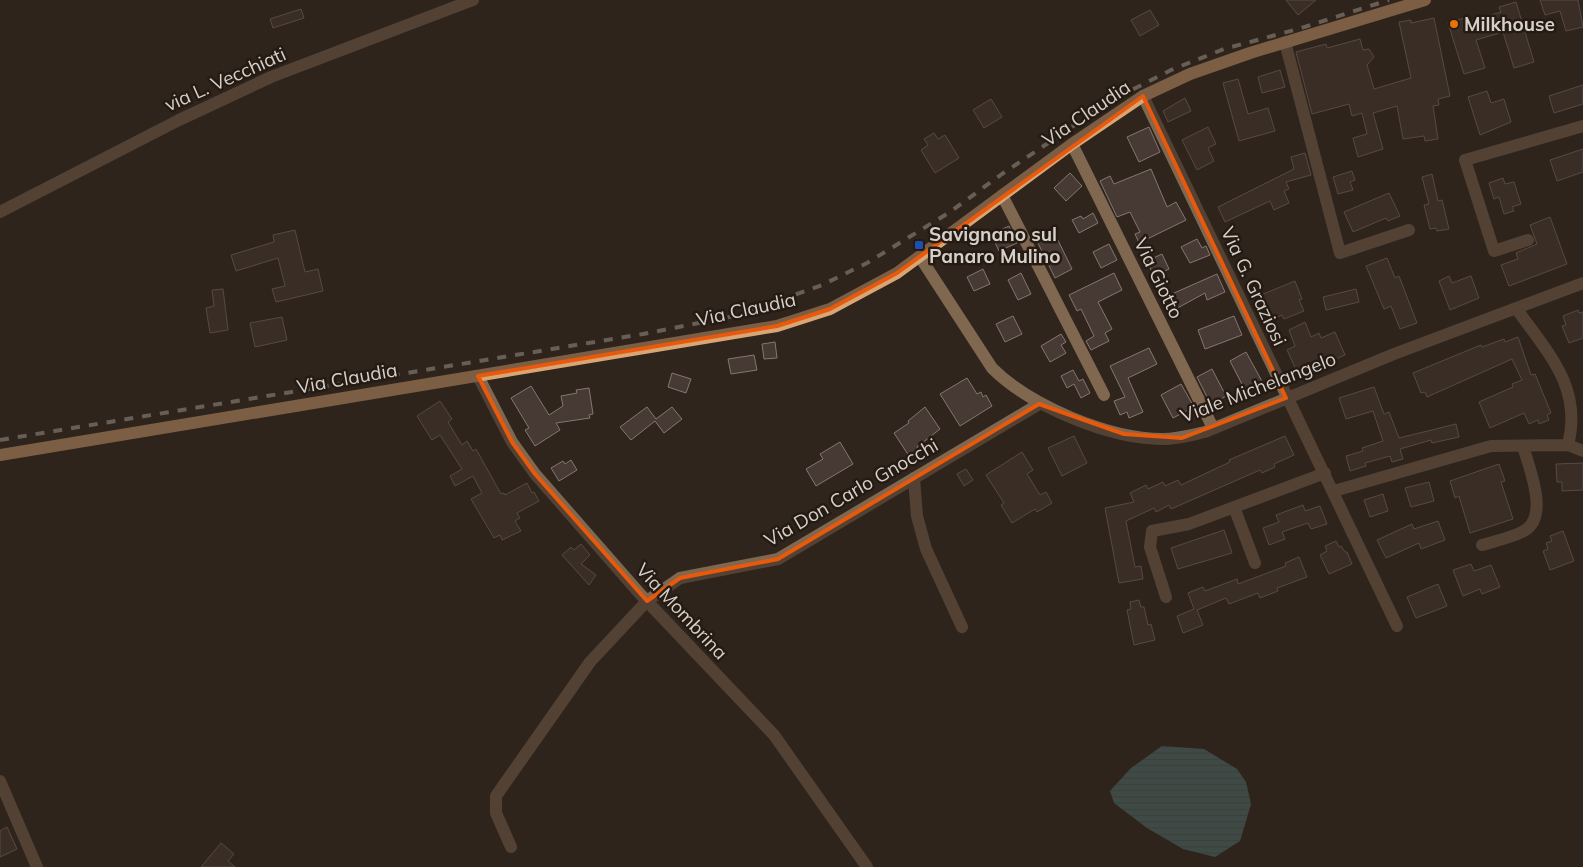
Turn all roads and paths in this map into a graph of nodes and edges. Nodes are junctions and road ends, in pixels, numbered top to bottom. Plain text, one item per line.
1 (473, 0) edge
2 (1425, 0) edge
3 (1285, 42) junction
4 (1143, 96) junction
5 (1583, 126) edge
6 (1072, 144) junction
7 (1002, 195) junction
8 (0, 212) edge
9 (1409, 230) dead end
10 (1528, 240) dead end
11 (920, 257) junction
12 (1583, 284) edge
13 (1516, 308) junction
14 (478, 376) junction
15 (1104, 395) dead end
16 (1286, 398) junction
17 (1040, 404) junction
18 (1212, 428) junction
19 (1568, 444) junction
20 (1523, 446) junction
21 (1583, 451) edge
22 (0, 455) edge
23 (1325, 473) junction
24 (914, 478) junction
25 (1334, 491) junction
26 (1234, 507) junction
27 (1482, 545) dead end
28 (1255, 563) dead end
29 (1166, 597) dead end
30 (644, 598) junction
31 (1397, 626) dead end
32 (962, 628) dead end
33 (0, 781) edge
34 (510, 847) dead end
35 (37, 867) edge
36 (868, 867) edge

1 - 8 street, via L. Vecchiati
2 - 3 main road, Via Claudia
3 - 4 main road, Via Claudia
3 - 9 street
4 - 6 main road, Via Claudia
4 - 16 street, Via G. Graziosi
5 - 10 street
6 - 7 main road, Via Claudia
6 - 18 street, Via Giotto
7 - 11 main road, Via Claudia
7 - 15 street
11 - 14 main road, Via Claudia
11 - 17 street, Viale Michelangelo
12 - 13 street, Viale Michelangelo
13 - 16 street, Viale Michelangelo
13 - 19 street
14 - 22 main road, Via Claudia
14 - 30 street, Via Mombrina
16 - 18 street, Viale Michelangelo
16 - 23 street, Via G. Graziosi
17 - 18 street, Viale Michelangelo
17 - 24 street, Via Don Carlo Gnocchi
19 - 20 street
19 - 21 street
20 - 25 street
20 - 27 street
23 - 25 street, Via G. Graziosi
23 - 26 street
24 - 30 street, Via Don Carlo Gnocchi
24 - 32 street
25 - 31 street, Via G. Graziosi
26 - 28 street
26 - 29 street
30 - 34 street, Via Don Carlo Gnocchi
30 - 36 street, Via Mombrina
33 - 35 street

